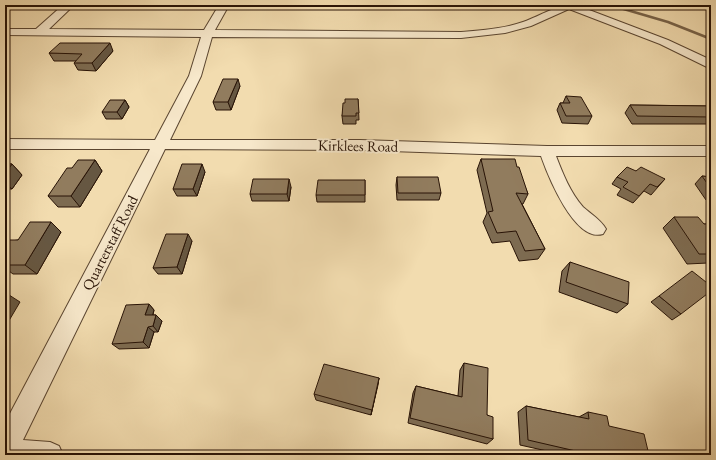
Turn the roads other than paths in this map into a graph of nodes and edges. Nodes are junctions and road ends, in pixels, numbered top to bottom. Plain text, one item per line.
1 (68, 5) edge
2 (224, 5) edge
3 (570, 6) edge
4 (5, 32) edge
5 (39, 32) junction
6 (208, 33) junction
7 (711, 65) edge
8 (5, 144) edge
9 (160, 146) junction
10 (547, 151) junction
11 (711, 151) edge
12 (597, 229) dead end
13 (5, 449) edge
14 (5, 452) edge
15 (50, 455) edge

1 - 5 street
2 - 6 street, Quarterstaff Road
3 - 6 street
3 - 7 street
4 - 5 street
5 - 6 street
6 - 9 street, Quarterstaff Road
8 - 9 street, Kirklees Road
9 - 10 street, Kirklees Road
9 - 13 street, Quarterstaff Road
10 - 11 street, Kirklees Road
10 - 12 street
14 - 15 street

